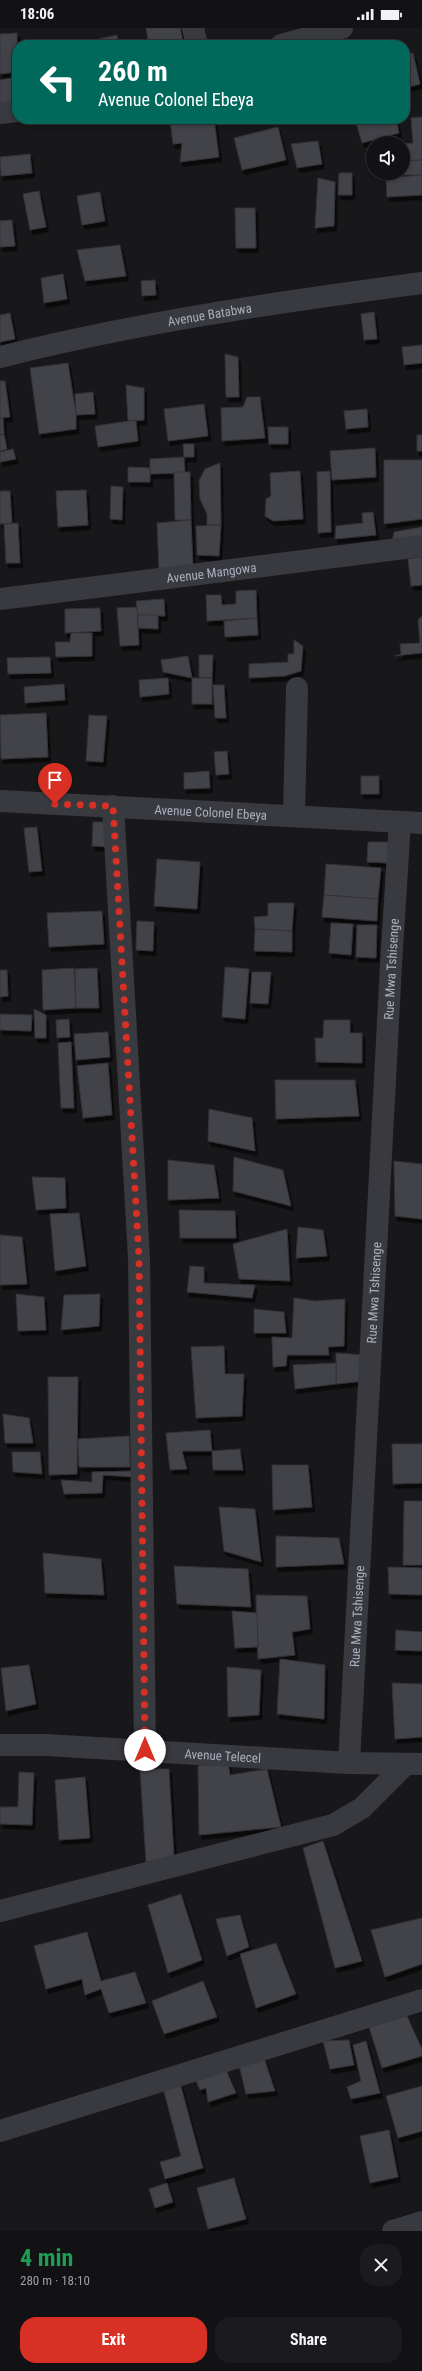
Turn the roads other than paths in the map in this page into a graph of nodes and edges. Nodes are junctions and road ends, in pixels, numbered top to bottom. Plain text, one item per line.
1 (193, 28) edge
2 (342, 28) edge
3 (195, 40) edge
4 (300, 40) edge
5 (12, 112) edge
6 (0, 113) edge
7 (422, 283) edge
8 (0, 357) edge
9 (422, 546) edge
10 (0, 599) edge
11 (296, 688) dead end
12 (0, 802) edge
13 (113, 806) junction
14 (294, 816) junction
15 (400, 822) junction
16 (422, 823) edge
17 (0, 1745) edge
18 (145, 1750) junction
19 (349, 1763) junction
20 (414, 1764) edge
21 (0, 1911) edge
22 (422, 2000) edge
23 (0, 2131) edge
24 (422, 2222) edge
25 (393, 2231) edge

1 - 3 street
2 - 4 street
5 - 6 street
7 - 8 street, Avenue Batabwa
9 - 10 street, Avenue Mangowa
11 - 14 street
12 - 13 street, Avenue Colonel Ebeya
13 - 14 street, Avenue Colonel Ebeya
13 - 18 street
14 - 15 street, Avenue Colonel Ebeya
15 - 16 street, Avenue Colonel Ebeya
15 - 19 street, Rue Mwa Tshisenge
17 - 18 street, Avenue Telecel
18 - 19 street, Avenue Telecel
19 - 20 street, Avenue Telecel
20 - 21 street
22 - 23 street
24 - 25 street

